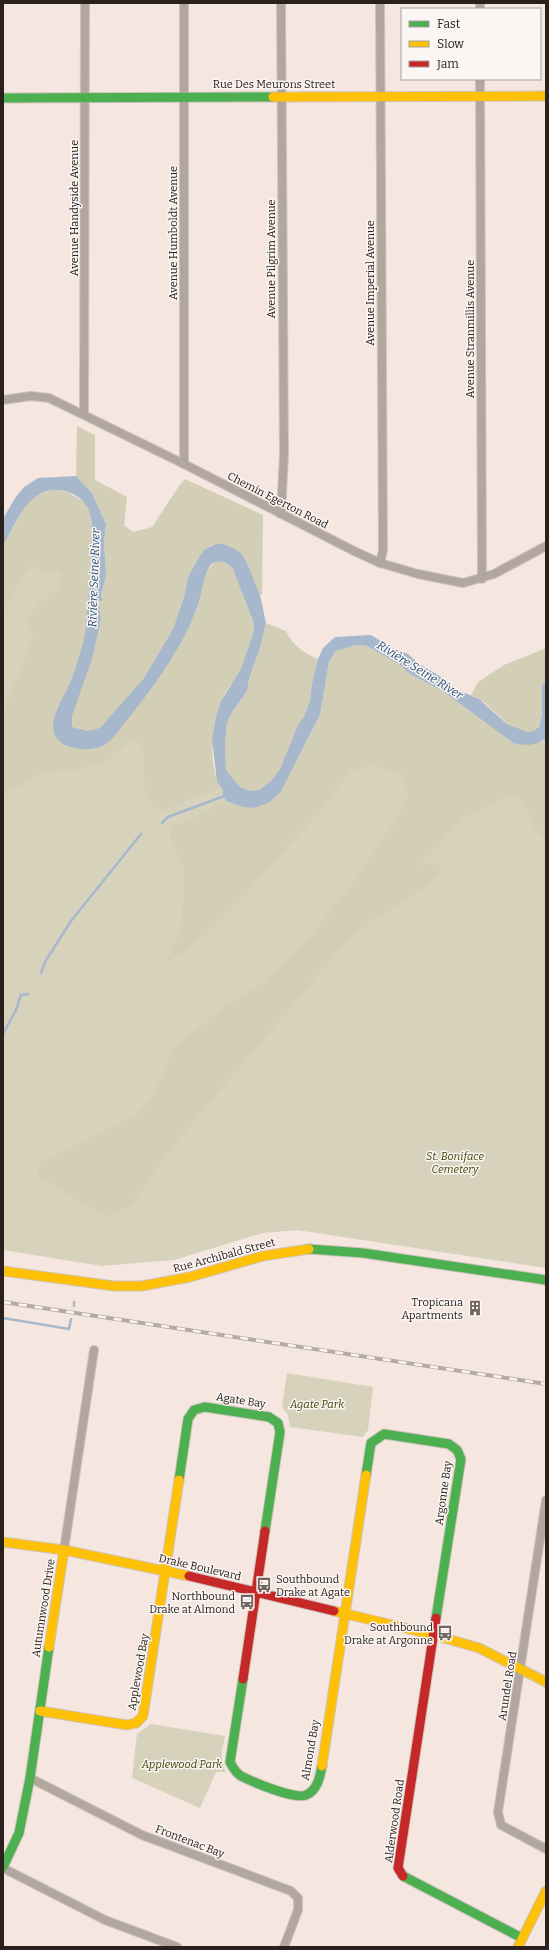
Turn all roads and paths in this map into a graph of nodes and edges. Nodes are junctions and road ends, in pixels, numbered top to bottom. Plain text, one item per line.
1 (84, 3) edge
2 (184, 3) edge
3 (281, 3) edge
4 (380, 3) edge
5 (480, 80) edge
6 (281, 95) junction
7 (480, 96) junction
8 (546, 96) edge
9 (85, 97) junction
10 (184, 97) junction
11 (380, 97) junction
12 (3, 98) edge
13 (3, 400) edge
14 (84, 413) junction
15 (184, 464) junction
16 (281, 514) junction
17 (546, 546) edge
18 (380, 563) junction
19 (482, 579) junction
20 (3, 1271) edge
21 (546, 1280) edge
22 (94, 1350) dead end
23 (546, 1500) edge
24 (3, 1542) edge
25 (64, 1550) junction
26 (167, 1571) junction
27 (255, 1591) junction
28 (344, 1613) junction
29 (434, 1635) junction
30 (521, 1670) junction
31 (546, 1682) edge
32 (40, 1711) junction
33 (30, 1778) junction
34 (546, 1849) edge
35 (3, 1867) edge
36 (546, 1891) edge
37 (522, 1938) junction
38 (177, 1947) edge
39 (284, 1947) edge
40 (518, 1947) edge

1 - 9 street, Avenue Handyside Avenue
2 - 10 street, Avenue Humboldt Avenue
3 - 6 street, Avenue Pilgrim Avenue
4 - 11 street, Avenue Imperial Avenue
5 - 7 street, Avenue Stranmillis Avenue
6 - 10 street, Rue Des Meurons Street
6 - 11 street, Rue Des Meurons Street
6 - 16 street, Avenue Pilgrim Avenue
7 - 8 street, Rue Des Meurons Street
7 - 11 street, Rue Des Meurons Street
7 - 19 street, Avenue Stranmillis Avenue
9 - 10 street, Rue Des Meurons Street
9 - 12 street, Rue Des Meurons Street
9 - 14 street, Avenue Handyside Avenue
10 - 15 street, Avenue Humboldt Avenue
11 - 18 street, Avenue Imperial Avenue
13 - 14 street, Chemin Egerton Road
14 - 15 street, Chemin Egerton Road
15 - 16 street, Chemin Egerton Road
16 - 18 street, Chemin Egerton Road
17 - 19 street, Chemin Egerton Road
18 - 19 street, Chemin Egerton Road
20 - 21 street, Rue Archibald Street
22 - 25 street, Autumnwood Drive
23 - 30 street, Arundel Road
24 - 25 street, Drake Boulevard
25 - 26 street, Drake Boulevard
25 - 32 street, Autumnwood Drive
26 - 27 street, Drake Boulevard
26 - 27 street, Agate Bay
26 - 32 street, Applewood Bay
27 - 28 street, Drake Boulevard
27 - 28 street, Almond Bay
28 - 29 street, Drake Boulevard
28 - 29 street, Argonne Bay
29 - 30 street, Drake Boulevard
29 - 37 street, Alderwood Road
30 - 31 street, Drake Boulevard
30 - 34 street, Arundel Road
32 - 33 street, Autumnwood Drive
33 - 35 street, Autumnwood Drive
33 - 39 street, Frontenac Bay
35 - 38 street
36 - 37 street
37 - 40 street

